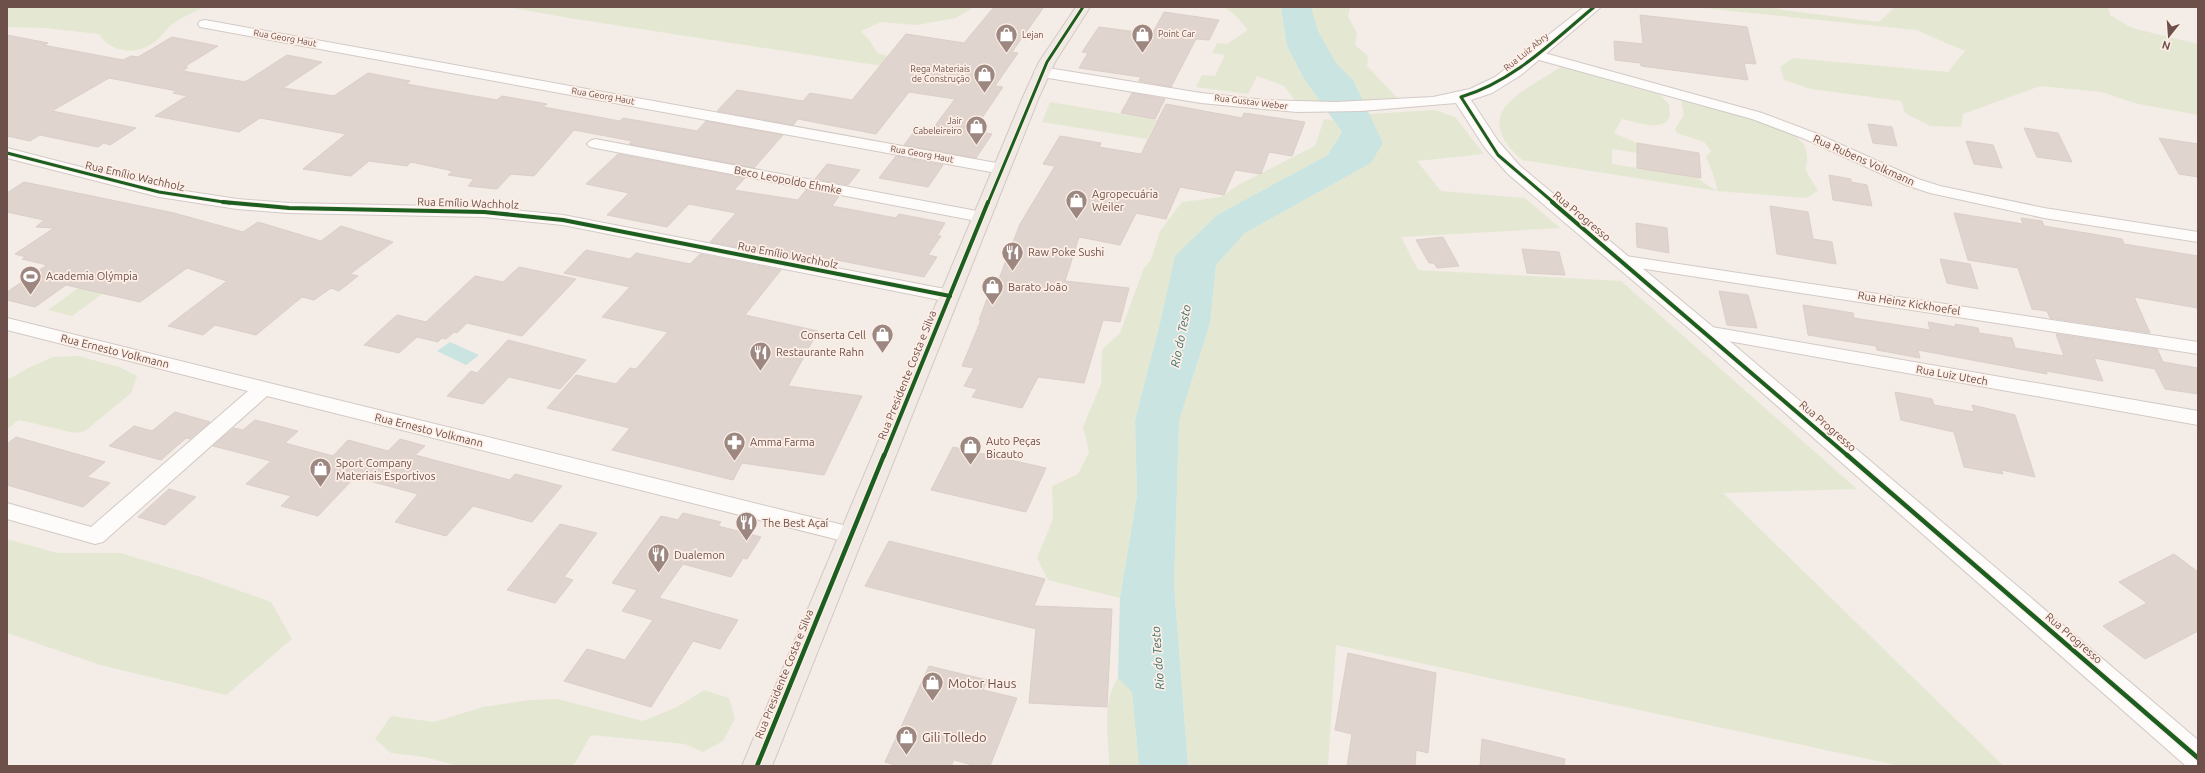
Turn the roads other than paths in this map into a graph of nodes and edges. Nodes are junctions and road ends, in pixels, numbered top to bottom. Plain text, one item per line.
1 (1083, 7) edge
2 (1594, 7) edge
3 (205, 24) dead end
4 (1537, 55) junction
5 (1042, 72) junction
6 (1461, 97) junction
7 (595, 144) dead end
8 (7, 153) edge
9 (1002, 169) junction
10 (982, 217) junction
11 (2198, 238) edge
12 (1619, 260) junction
13 (950, 296) junction
14 (7, 324) edge
15 (1706, 332) junction
16 (2198, 348) edge
17 (263, 388) junction
18 (2198, 418) edge
19 (7, 511) edge
20 (851, 535) junction
21 (2198, 758) edge
22 (756, 762) edge

1 - 5 main road, Rua Presidente Costa e Silva
2 - 4 street, Rua Luiz Abry
3 - 9 street, Rua Georg Haut
4 - 6 street, Rua Luiz Abry
4 - 11 street, Rua Rubens Volkmann
5 - 6 street, Rua Gustav Weber
5 - 9 main road, Rua Presidente Costa e Silva
6 - 12 street, Rua Progresso
7 - 10 street, Beco Leopoldo Ehmke
8 - 13 street, Rua Emílio Wachholz
9 - 10 main road, Rua Presidente Costa e Silva
10 - 13 main road, Rua Presidente Costa e Silva
12 - 15 street, Rua Progresso
12 - 16 street, Rua Heinz Kickhoefel
13 - 20 main road, Rua Presidente Costa e Silva
14 - 17 street, Rua Ernesto Volkmann
15 - 18 street, Rua Luiz Utech
15 - 21 street, Rua Progresso
17 - 19 street
17 - 20 street, Rua Ernesto Volkmann
20 - 22 main road, Rua Presidente Costa e Silva

